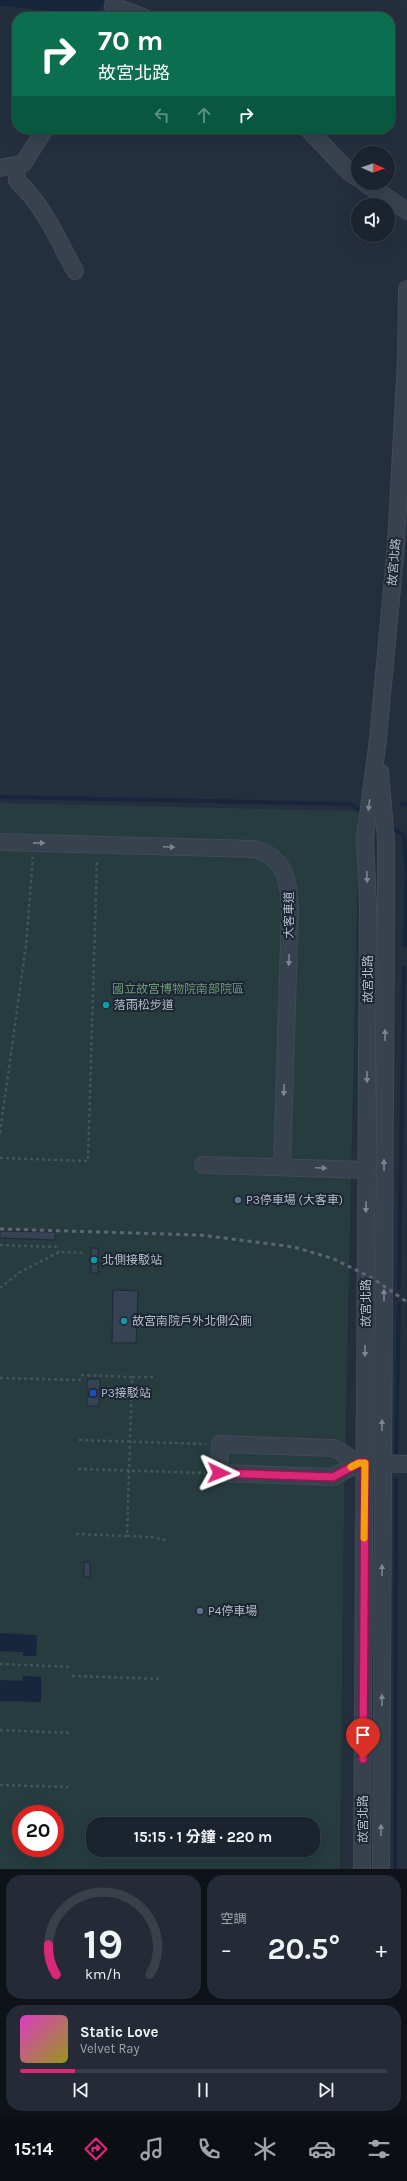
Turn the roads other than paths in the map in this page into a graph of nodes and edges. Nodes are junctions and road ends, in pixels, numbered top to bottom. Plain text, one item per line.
1 (112, 8) edge
2 (125, 12) edge
3 (42, 134) edge
4 (313, 134) edge
5 (8, 167) edge
6 (351, 173) edge
7 (376, 190) edge
8 (407, 211) edge
9 (75, 271) dead end
10 (407, 289) edge
11 (378, 739) junction
12 (0, 842) edge
13 (203, 1165) dead end
14 (282, 1167) junction
15 (367, 1170) junction
16 (362, 1463) junction
17 (382, 1464) junction
18 (407, 1464) edge
19 (362, 1869) edge
20 (381, 1869) edge

1 - 2 street
3 - 5 street
4 - 6 street
5 - 9 street
7 - 8 street
10 - 11 street, 故宮北路
11 -> 15 street, 故宮北路
17 -> 11 street, 故宮北路
12 -> 14 street, 大客車道
13 - 14 street
14 -> 15 street
15 -> 16 street, 故宮北路
16 - 16 street
16 - 17 street
16 - 19 street, 故宮北路
17 - 18 street
20 -> 17 street, 故宮北路

